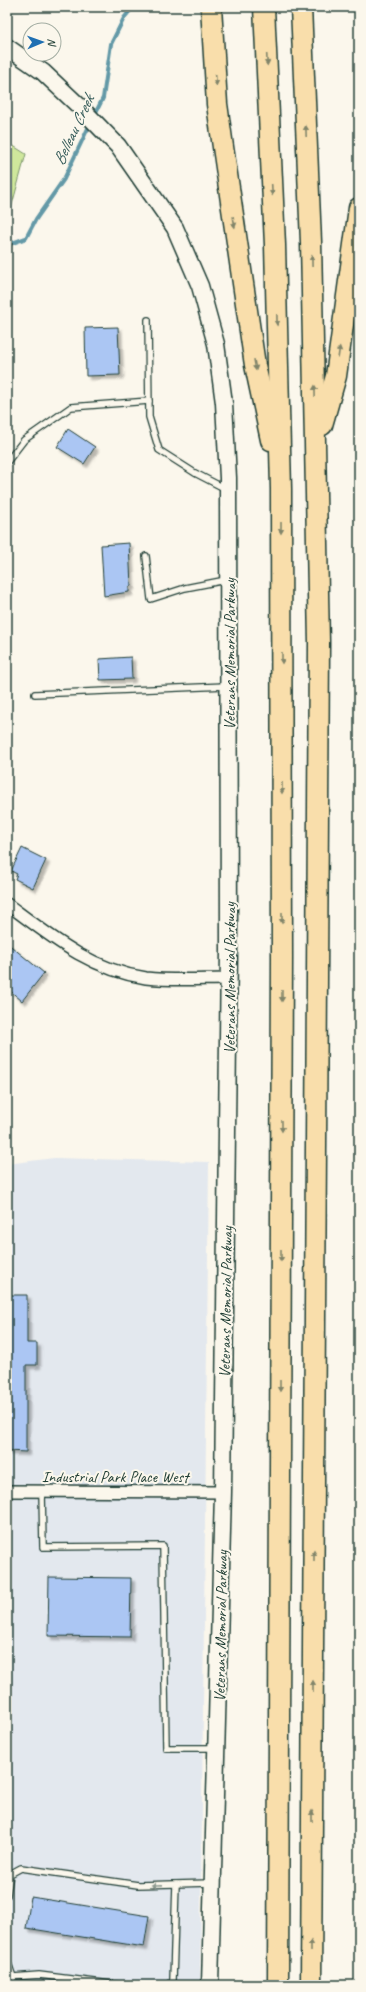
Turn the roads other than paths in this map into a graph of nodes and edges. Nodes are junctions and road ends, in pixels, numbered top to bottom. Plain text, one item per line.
1 (211, 7) edge
2 (301, 13) edge
3 (264, 14) edge
4 (7, 47) edge
5 (359, 208) edge
6 (148, 320) dead end
7 (149, 401) junction
8 (316, 444) junction
9 (7, 462) edge
10 (281, 489) junction
11 (228, 490) junction
12 (146, 556) dead end
13 (228, 579) junction
14 (229, 686) junction
15 (35, 694) dead end
16 (7, 904) edge
17 (229, 978) junction
18 (7, 1491) edge
19 (42, 1492) junction
20 (223, 1492) junction
21 (217, 1748) junction
22 (213, 1883) junction
23 (176, 1884) junction
24 (7, 1895) edge
25 (7, 1960) edge
26 (13, 1977) junction
27 (11, 1985) edge
28 (119, 1985) edge
29 (170, 1985) edge
30 (210, 1985) edge
31 (278, 1985) edge
32 (311, 1985) edge

1 -> 10 highway
8 -> 2 highway
3 -> 10 highway
4 - 11 street, Veterans Memorial Parkway
8 -> 5 highway
6 - 7 lane
7 - 9 lane
7 - 11 lane
32 -> 8 highway
10 -> 31 highway
11 - 13 street, Veterans Memorial Parkway
12 - 13 lane
13 - 14 street, Veterans Memorial Parkway
14 - 15 lane
14 - 17 street, Veterans Memorial Parkway
16 - 17 street
17 - 20 street, Veterans Memorial Parkway
18 - 19 street, Industrial Park Place West
19 - 20 street, Industrial Park Place West
19 - 21 lane
20 - 21 street, Veterans Memorial Parkway
21 - 22 street, Veterans Memorial Parkway
22 - 23 lane
22 - 30 street, Veterans Memorial Parkway
23 -> 24 lane
23 - 29 lane
25 - 26 lane
26 - 27 lane
26 - 28 lane

